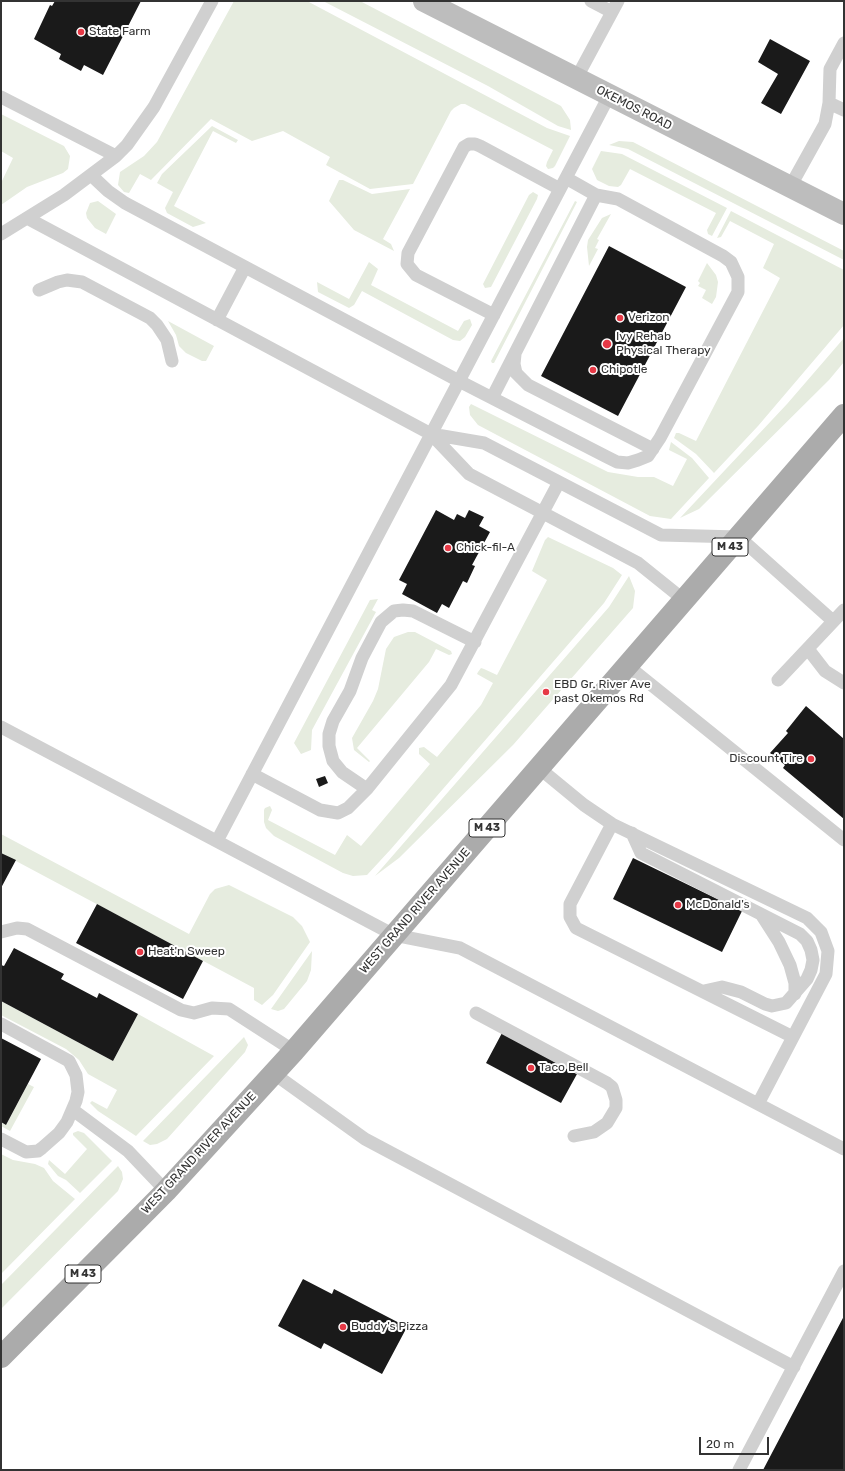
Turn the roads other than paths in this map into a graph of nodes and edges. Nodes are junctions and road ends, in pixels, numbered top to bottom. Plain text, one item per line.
1 (212, 1) edge
2 (424, 1) edge
3 (591, 1) edge
4 (615, 6) edge
5 (450, 7) edge
6 (844, 43) edge
7 (576, 79) junction
8 (609, 96) junction
9 (1, 97) edge
10 (829, 103) junction
11 (844, 110) edge
12 (116, 156) junction
13 (91, 175) junction
14 (563, 184) junction
15 (790, 187) junction
16 (596, 195) junction
17 (844, 214) edge
18 (27, 218) junction
19 (1, 234) edge
20 (245, 267) junction
21 (39, 290) dead end
22 (494, 315) junction
23 (217, 320) junction
24 (515, 354) junction
25 (172, 361) dead end
26 (459, 381) junction
27 (492, 398) junction
28 (841, 424) edge
29 (431, 434) junction
30 (653, 449) junction
31 (559, 482) junction
32 (543, 512) junction
33 (739, 537) junction
34 (684, 600) junction
35 (844, 610) edge
36 (833, 621) junction
37 (475, 642) junction
38 (808, 649) junction
39 (628, 666) junction
40 (778, 680) dead end
41 (844, 683) edge
42 (2, 728) edge
43 (539, 768) junction
44 (252, 774) junction
45 (367, 789) junction
46 (612, 824) junction
47 (632, 834) junction
48 (844, 840) edge
49 (217, 841) junction
50 (760, 913) junction
51 (1, 932) edge
52 (394, 935) junction
53 (704, 991) junction
54 (795, 994) junction
55 (476, 1013) dead end
56 (1, 1024) edge
57 (793, 1037) junction
58 (294, 1051) junction
59 (273, 1073) junction
60 (758, 1104) junction
61 (73, 1110) junction
62 (574, 1136) dead end
63 (1, 1140) edge
64 (844, 1149) edge
65 (166, 1191) junction
66 (844, 1271) edge
67 (1, 1357) edge
68 (794, 1366) junction
69 (739, 1470) edge

1 - 12 lane
2 - 5 main road, OKEMOS ROAD
3 - 4 lane
4 - 7 lane
5 - 7 main road, OKEMOS ROAD
6 - 10 lane
7 - 8 main road, OKEMOS ROAD
8 - 14 lane
8 - 15 main road, OKEMOS ROAD
9 - 12 lane
10 - 11 lane
10 - 15 lane
12 - 13 lane
13 - 18 lane
13 - 20 lane
14 - 16 lane
14 - 22 lane
14 - 22 lane
15 - 17 main road, OKEMOS ROAD
16 - 24 lane
16 - 30 lane
18 - 19 lane
18 - 23 lane
20 - 23 lane
20 - 26 lane
21 - 25 lane
22 - 26 lane
23 - 29 lane
24 - 27 lane
24 - 30 lane
26 - 27 lane
26 - 29 lane
27 - 30 lane
28 - 33 main road, WEST GRAND RIVER AVENUE / M 43
29 - 31 lane
29 - 32 lane
29 - 44 lane
31 - 32 lane
31 - 33 lane
32 - 34 lane
32 - 37 lane
33 - 34 main road, WEST GRAND RIVER AVENUE / M 43
33 - 36 lane
34 - 39 main road, WEST GRAND RIVER AVENUE / M 43
35 - 36 lane
36 - 38 lane
37 - 45 lane
37 - 45 lane
38 - 40 lane
38 - 41 lane
39 - 43 main road, WEST GRAND RIVER AVENUE / M 43
39 - 48 lane
42 - 49 lane
43 - 46 lane
43 - 52 main road, WEST GRAND RIVER AVENUE / M 43
44 - 45 lane
44 - 49 lane
46 - 47 lane
46 - 53 lane
47 - 50 lane
47 - 57 lane
49 - 52 lane
50 - 54 lane
50 - 54 lane
51 - 58 lane
52 - 58 main road, WEST GRAND RIVER AVENUE / M 43
52 - 60 lane
53 - 54 lane
53 - 57 lane
55 - 62 lane
56 - 61 lane
57 - 60 lane
58 - 59 main road, WEST GRAND RIVER AVENUE / M 43
59 - 65 main road, WEST GRAND RIVER AVENUE / M 43
59 - 68 lane
60 - 64 lane
61 - 63 lane
61 - 65 lane
65 - 67 main road, WEST GRAND RIVER AVENUE / M 43
66 - 68 lane
68 - 69 lane

